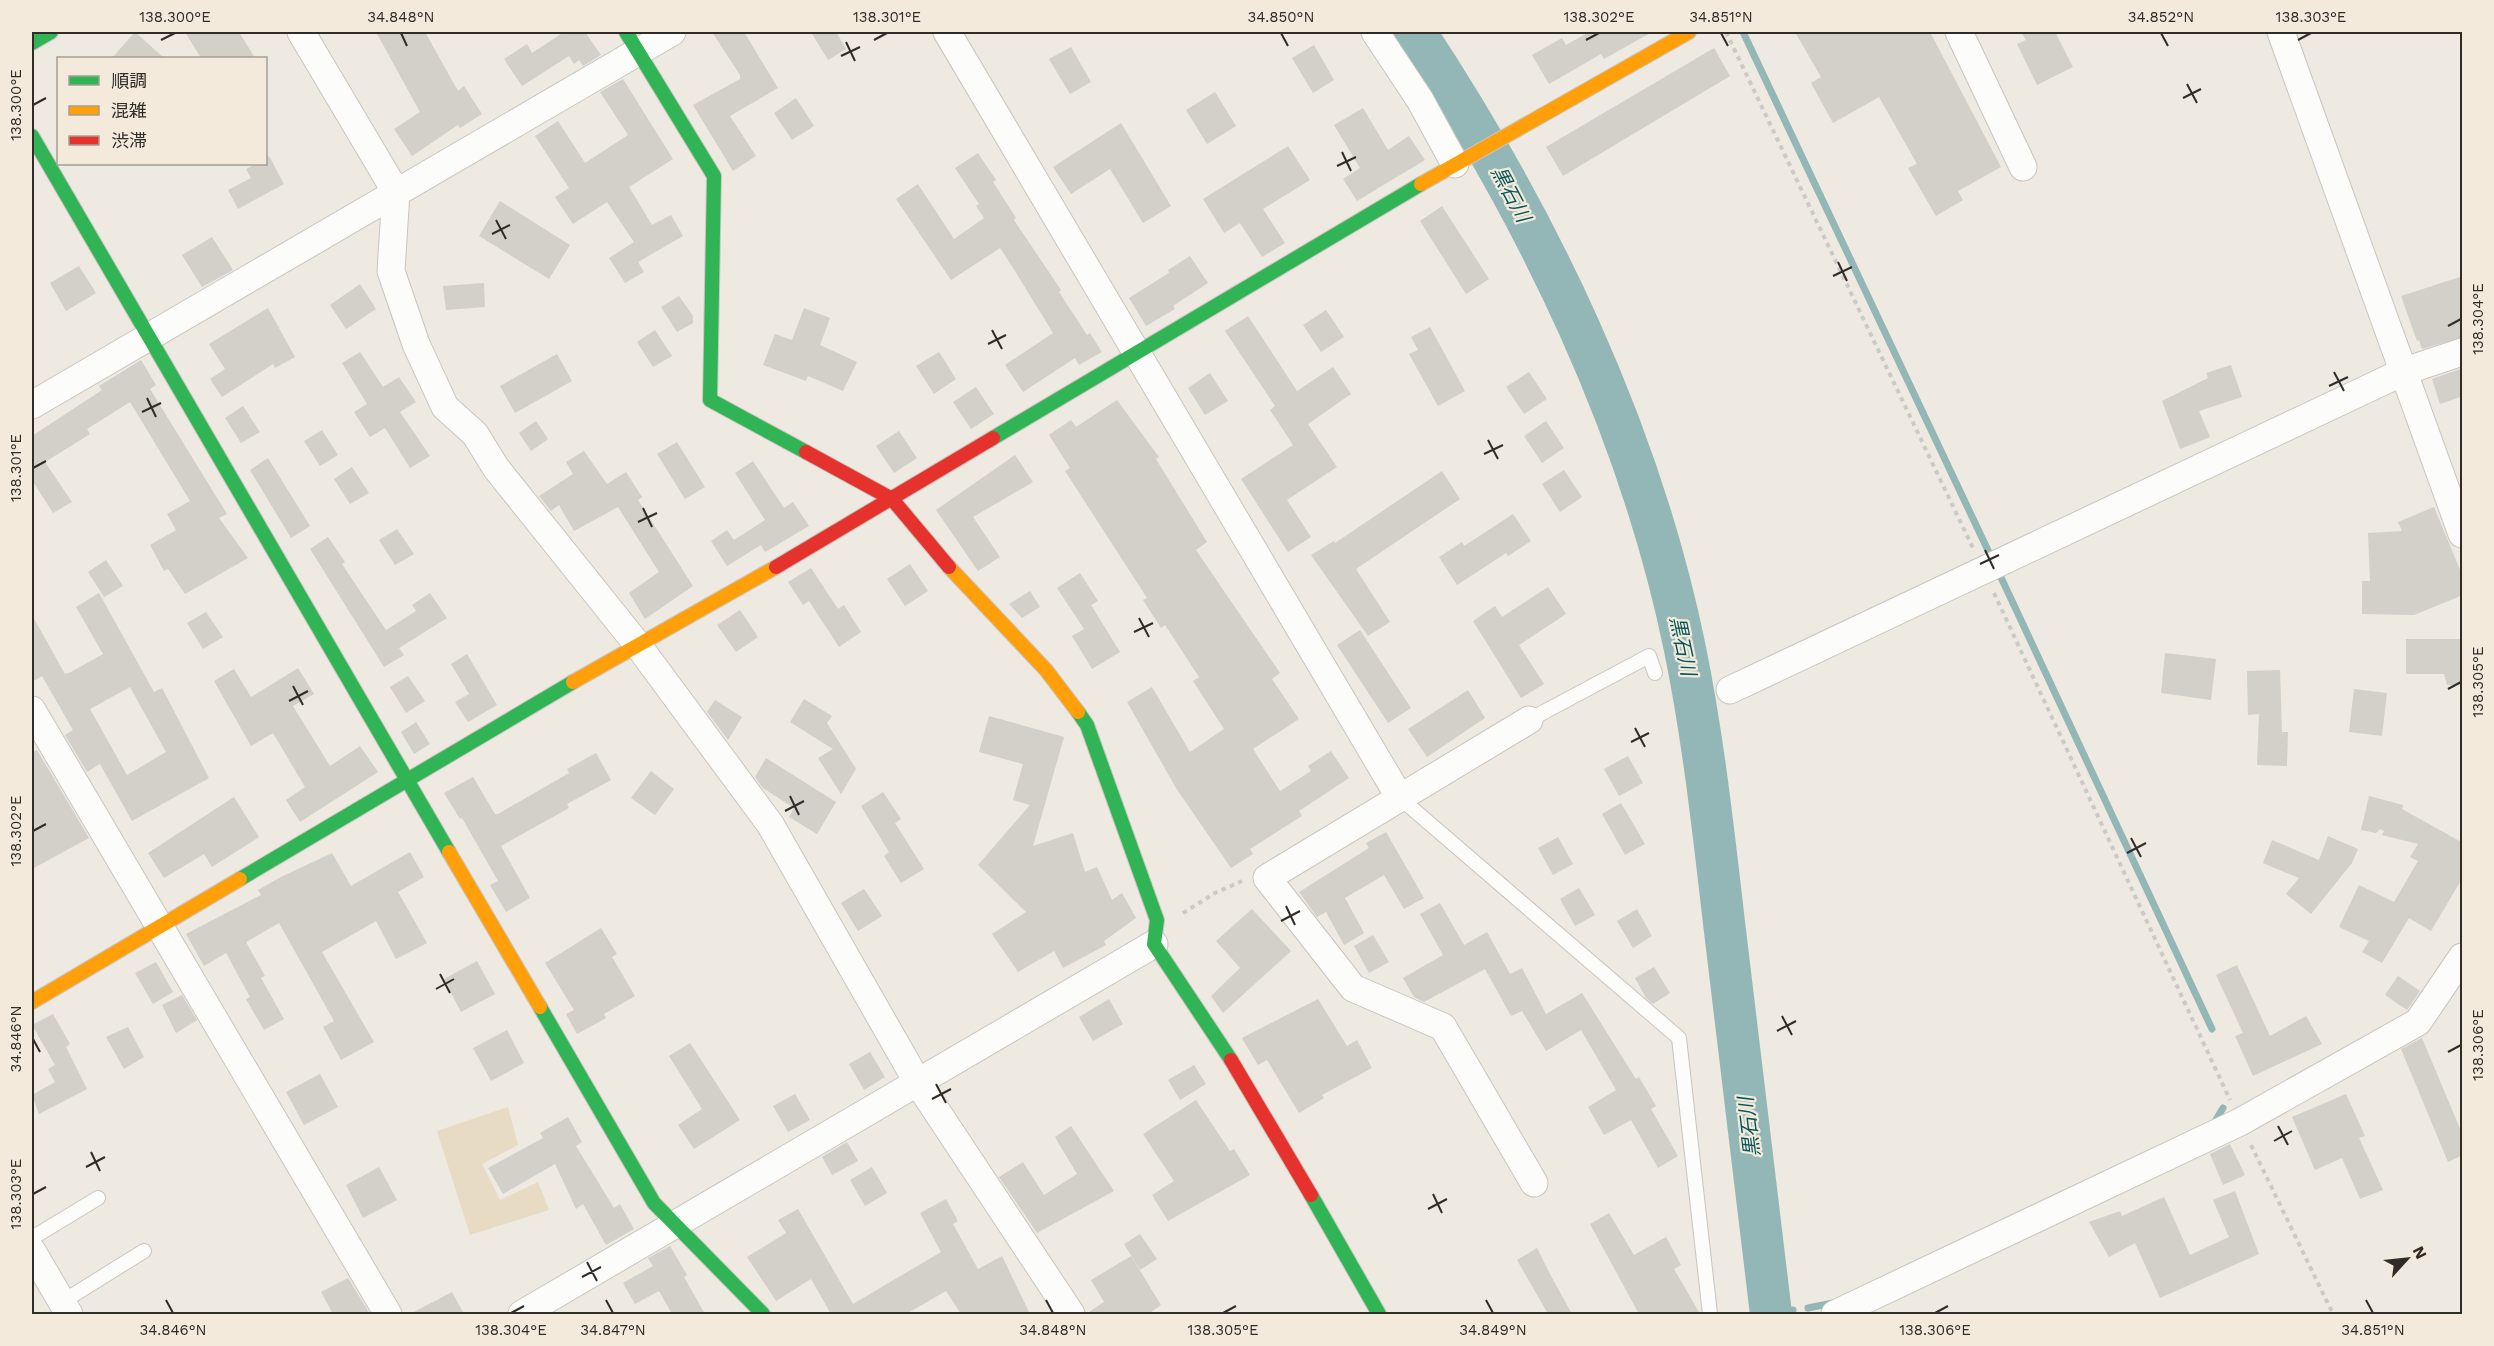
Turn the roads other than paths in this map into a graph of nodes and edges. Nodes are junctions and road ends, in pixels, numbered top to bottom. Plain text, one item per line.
1 (51, 32) edge
2 (301, 32) edge
3 (672, 32) edge
4 (947, 32) edge
5 (1375, 32) edge
6 (1689, 32) edge
7 (1959, 32) edge
8 (2281, 32) edge
9 (632, 42) edge
10 (32, 43) edge
11 (32, 136) edge
12 (1460, 162) junction
13 (2023, 167) dead end
14 (396, 192) junction
15 (149, 338) junction
16 (2463, 352) edge
17 (1137, 354) junction
18 (2405, 371) junction
19 (32, 405) edge
20 (892, 499) junction
21 (2463, 534) edge
22 (637, 644) junction
23 (1654, 673) dead end
24 (1730, 690) dead end
25 (32, 710) edge
26 (1529, 720) joint
27 (408, 782) junction
28 (1400, 798) junction
29 (158, 929) junction
30 (1154, 944) junction
31 (2463, 957) edge
32 (32, 1002) edge
33 (918, 1083) junction
34 (1534, 1183) dead end
35 (98, 1198) dead end
36 (674, 1225) junction
37 (32, 1238) edge
38 (32, 1251) edge
39 (144, 1251) dead end
40 (1875, 1307) edge
41 (65, 1308) edge
42 (388, 1314) edge
43 (522, 1314) edge
44 (763, 1314) edge
45 (1071, 1314) edge
46 (1379, 1314) edge
47 (1710, 1314) edge
48 (1835, 1314) edge

1 - 10 main road
2 - 14 street
3 - 9 street
4 - 17 street
5 - 12 street
6 - 12 main road
7 - 13 street
8 - 18 street
9 - 14 street
9 - 20 main road
11 - 15 main road
12 - 17 main road
14 - 15 street
14 - 22 street
15 - 19 street
15 - 27 main road
16 - 18 street
17 - 20 main road
17 - 28 street
18 - 21 street
18 - 24 street
20 - 22 main road
20 - 30 main road
22 - 27 main road
22 - 33 street
23 - 26 lane
25 - 29 street
26 - 28 street
27 - 29 main road
27 - 36 main road
28 - 34 street
28 - 47 lane
29 - 32 main road
29 - 42 street
30 - 33 street
30 - 46 main road
31 - 40 street
33 - 36 street
33 - 45 street
35 - 37 lane
36 - 43 street
36 - 44 main road
38 - 41 street
39 - 41 lane
40 - 48 street

